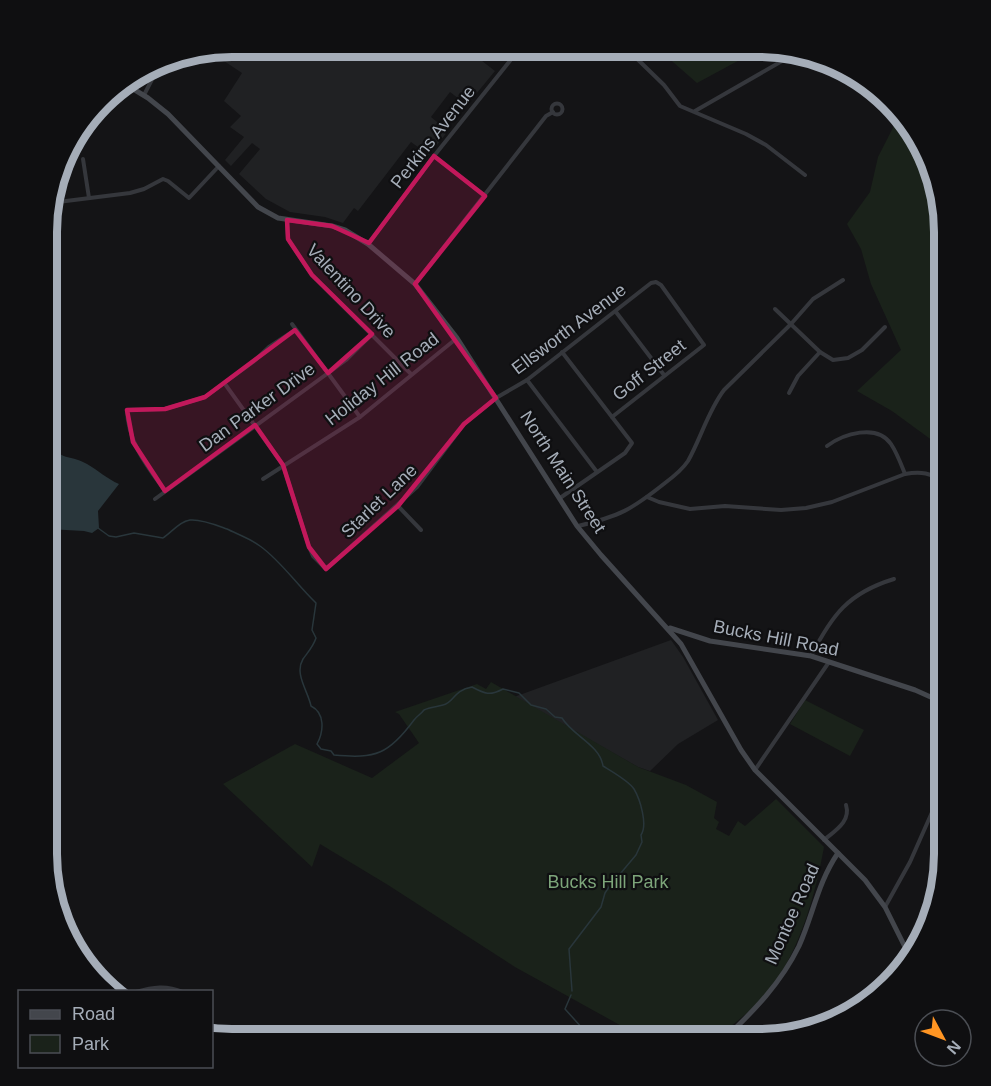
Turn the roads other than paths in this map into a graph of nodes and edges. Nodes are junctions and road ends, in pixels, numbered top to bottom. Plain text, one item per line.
1 (513, 57) edge
2 (635, 57) edge
3 (785, 60) edge
4 (153, 76) edge
5 (133, 89) edge
6 (144, 95) junction
7 (552, 112) dead end
8 (694, 112) junction
9 (434, 156) junction
10 (83, 159) dead end
11 (220, 166) junction
12 (805, 175) dead end
13 (485, 196) junction
14 (89, 198) junction
15 (60, 202) edge
16 (287, 220) junction
17 (368, 244) junction
18 (843, 280) dead end
19 (415, 284) junction
20 (775, 309) dead end
21 (616, 312) junction
22 (291, 324) dead end
23 (791, 324) junction
24 (885, 327) dead end
25 (295, 330) junction
26 (372, 334) junction
27 (457, 338) junction
28 (704, 345) joint
29 (562, 352) junction
30 (820, 352) junction
31 (328, 373) junction
32 (411, 374) junction
33 (663, 375) junction
34 (527, 380) junction
35 (225, 384) junction
36 (789, 393) dead end
37 (496, 398) junction
38 (360, 417) junction
39 (612, 417) junction
40 (255, 424) junction
41 (827, 446) dead end
42 (284, 465) junction
43 (597, 472) junction
44 (905, 474) junction
45 (934, 476) edge
46 (263, 479) dead end
47 (165, 491) junction
48 (647, 497) junction
49 (560, 498) junction
50 (155, 499) dead end
51 (398, 506) junction
52 (577, 526) junction
53 (420, 530) dead end
54 (894, 579) dead end
55 (668, 628) junction
56 (811, 656) junction
57 (829, 662) junction
58 (934, 698) edge
59 (755, 770) junction
60 (846, 805) dead end
61 (934, 808) edge
62 (824, 840) junction
63 (838, 854) junction
64 (885, 906) junction
65 (906, 949) edge
66 (142, 990) edge
67 (176, 990) edge
68 (734, 1029) edge

1 - 9 street, Perkins Avenue
2 - 8 street
3 - 8 street
4 - 6 street
5 - 6 main road, North Main Street
6 - 11 main road, North Main Street
7 - 13 street
8 - 12 street
9 - 13 street
9 - 17 street, Perkins Avenue
10 - 14 street
11 - 14 street
11 - 16 main road, North Main Street
13 - 19 street
14 - 15 street
16 - 17 main road, North Main Street
16 - 26 street, Valentino Drive
17 - 19 main road, North Main Street
18 - 23 street
19 - 27 main road, North Main Street
20 - 23 street
21 - 28 street, Ellsworth Avenue
21 - 29 street, Ellsworth Avenue
21 - 33 street
22 - 25 street
23 - 30 street
23 - 48 street
24 - 30 street
25 - 31 street
25 - 35 street
26 - 31 street, Dan Parker Drive
26 - 32 street, Valentino Drive
27 - 32 street, Holiday Hill Road
27 - 37 main road, North Main Street
28 - 33 street, Goff Street
29 - 34 street, Ellsworth Avenue
29 - 39 street
30 - 36 street
31 - 38 street
31 - 40 street, Dan Parker Drive
32 - 38 street, Holiday Hill Road
33 - 39 street, Goff Street
34 - 37 street, Ellsworth Avenue
34 - 43 street
35 - 40 street
35 - 47 street
37 - 49 main road, North Main Street
37 - 51 street, Starlet Lane
38 - 42 street, Holiday Hill Road
39 - 43 street
40 - 42 street
40 - 47 street, Dan Parker Drive
41 - 44 street
42 - 46 street, Holiday Hill Road
42 - 51 street, Starlet Lane
43 - 49 street
44 - 45 street
44 - 48 street
47 - 50 street, Dan Parker Drive
48 - 52 street
49 - 52 main road, North Main Street
51 - 53 street
52 - 55 main road, North Main Street
54 - 56 street
55 - 56 main road, Bucks Hill Road
55 - 59 main road, North Main Street
56 - 57 main road, Bucks Hill Road
57 - 58 main road, Bucks Hill Road
57 - 59 street
59 - 62 main road, North Main Street
60 - 62 street
61 - 64 street
62 - 63 main road, North Main Street
63 - 64 main road, North Main Street
63 - 68 main road, Montoe Road
64 - 65 main road, North Main Street
66 - 67 street

